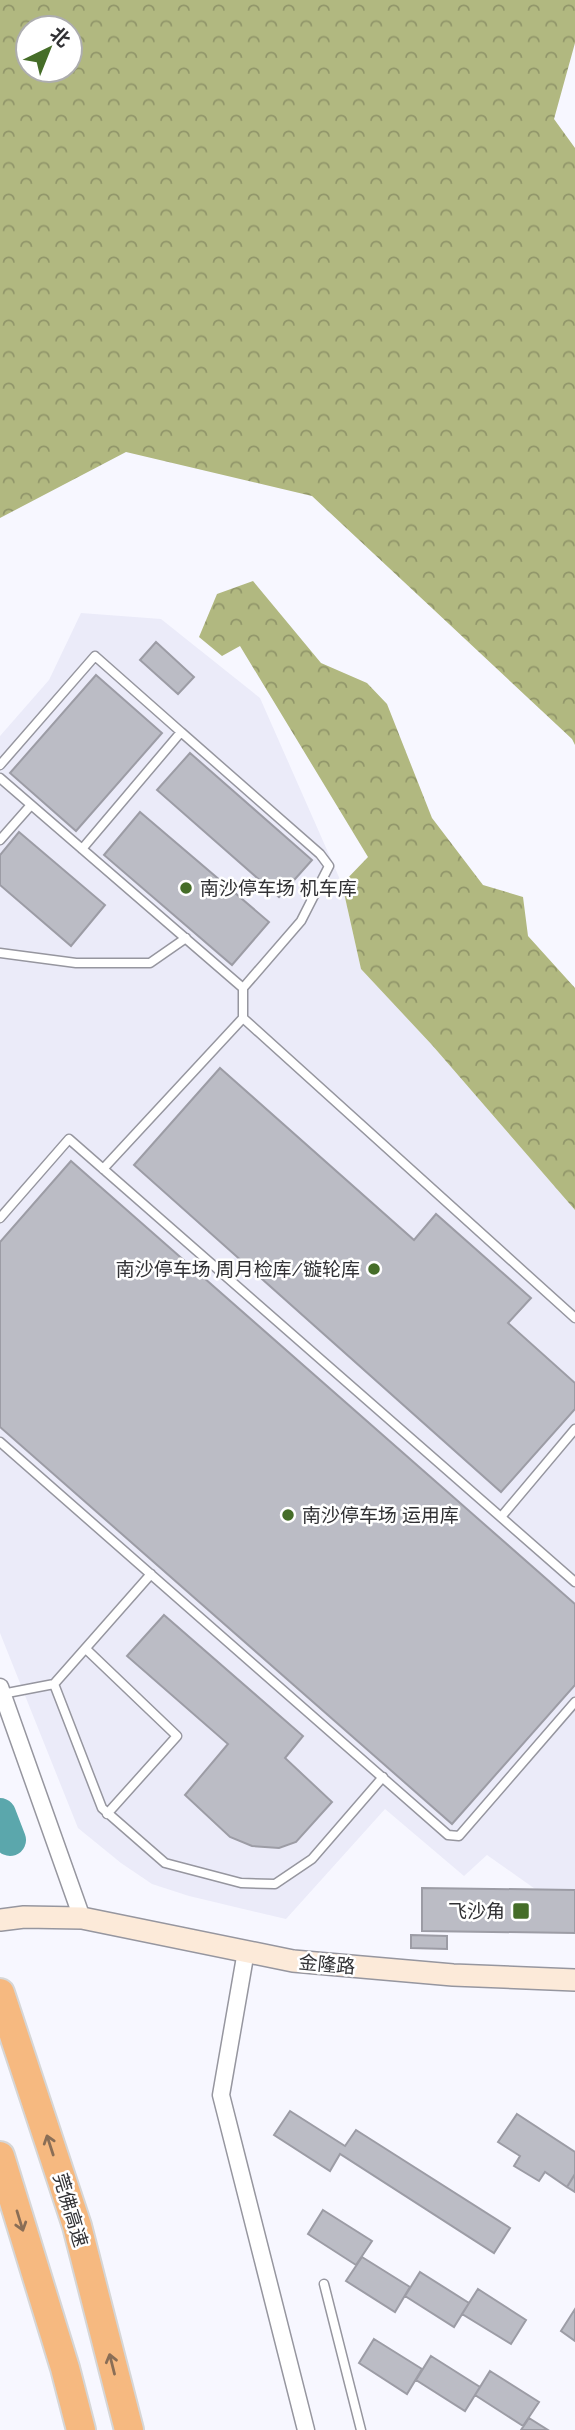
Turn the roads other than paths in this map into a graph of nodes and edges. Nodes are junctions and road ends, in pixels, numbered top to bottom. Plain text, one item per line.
1 (181, 732) junction
2 (0, 765) edge
3 (0, 778) edge
4 (31, 805) junction
5 (0, 841) edge
6 (82, 849) junction
7 (186, 938) junction
8 (0, 953) edge
9 (243, 988) junction
10 (243, 1018) junction
11 (103, 1169) junction
12 (0, 1218) edge
13 (575, 1318) edge
14 (575, 1429) edge
15 (0, 1442) edge
16 (501, 1517) junction
17 (151, 1574) junction
18 (575, 1582) edge
19 (86, 1649) junction
20 (54, 1684) junction
21 (1, 1691) edge
22 (575, 1702) edge
23 (383, 1777) junction
24 (107, 1814) junction
25 (82, 1918) junction
26 (0, 1920) edge
27 (246, 1951) junction
28 (575, 1980) edge
29 (0, 1993) edge
30 (0, 2156) edge
31 (324, 2284) dead end
32 (81, 2430) edge
33 (129, 2430) edge
34 (306, 2430) edge
35 (361, 2430) edge

1 - 2 lane
1 - 6 lane
1 - 9 lane
3 - 4 lane
4 - 5 lane
4 - 6 lane
6 - 7 lane
7 - 8 lane
7 - 9 lane
9 - 10 lane
10 - 11 lane
10 - 13 lane
11 - 12 lane
11 - 16 lane
14 - 16 lane
15 - 17 lane
16 - 18 lane
17 - 19 lane
17 - 23 lane
19 - 20 lane
19 - 24 lane
20 - 21 lane
20 - 24 lane
21 - 25 street
22 - 23 lane
23 - 24 lane
25 - 26 main road, 金隆路
25 - 27 main road, 金隆路
27 - 28 main road, 金隆路
27 - 34 street
33 -> 29 highway, 莞佛高速
30 -> 32 highway
31 - 35 lane

